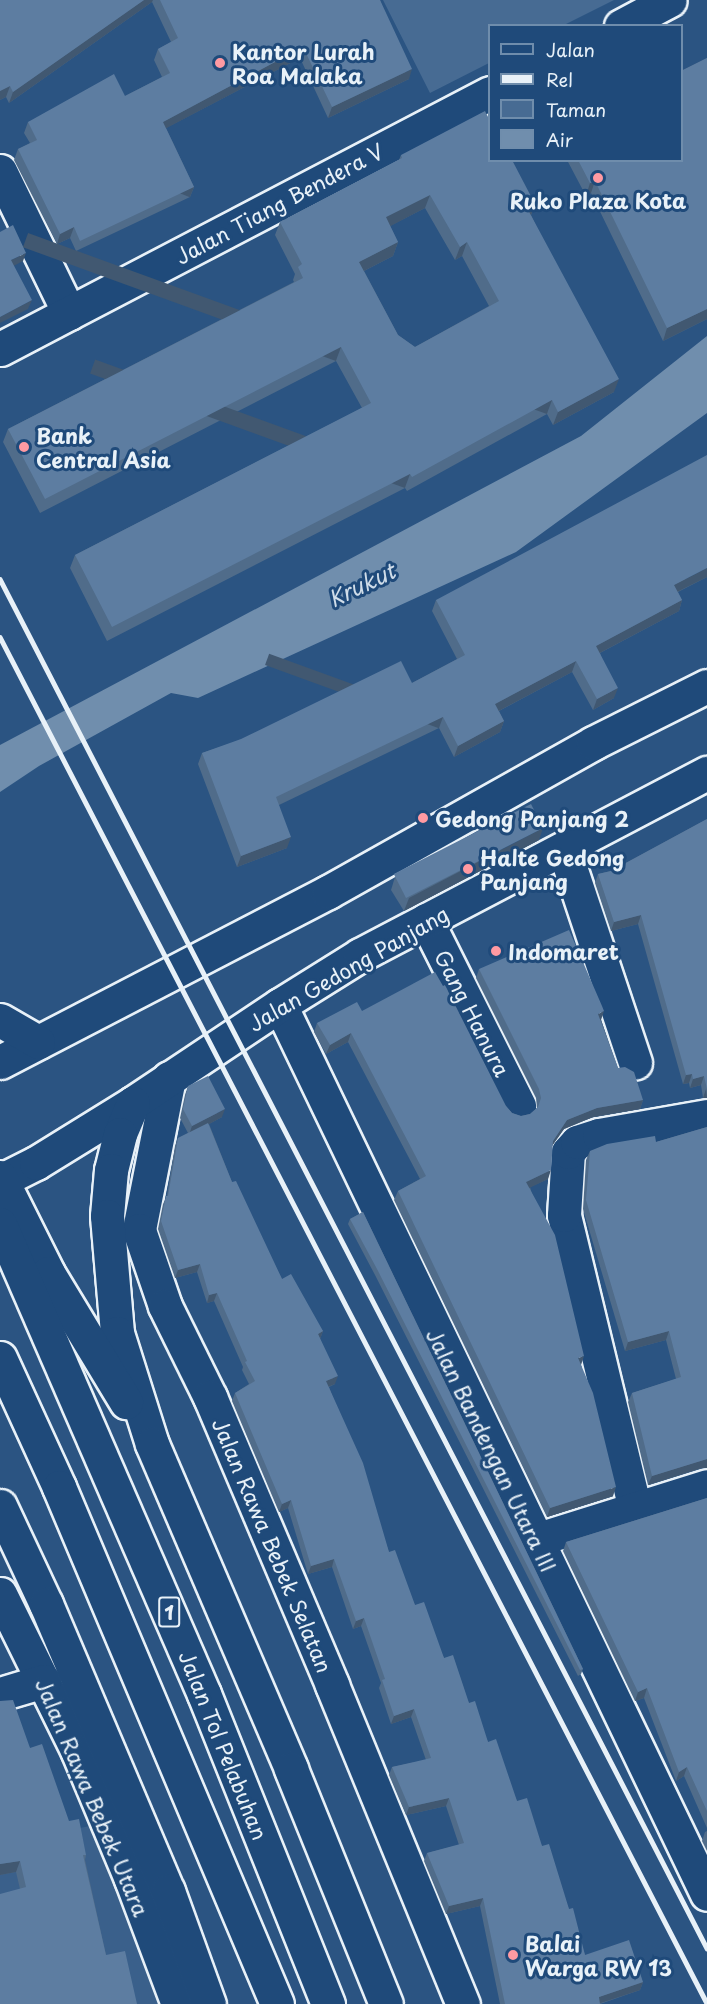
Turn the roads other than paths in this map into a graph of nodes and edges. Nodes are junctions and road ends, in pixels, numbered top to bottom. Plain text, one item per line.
1 (670, 0) edge
2 (625, 24) edge
3 (488, 94) edge
4 (0, 171) edge
5 (69, 313) junction
6 (0, 349) edge
7 (707, 686) edge
8 (707, 773) edge
9 (564, 849) junction
10 (426, 920) junction
11 (280, 1005) junction
12 (0, 1020) edge
13 (38, 1042) junction
14 (0, 1062) edge
15 (635, 1064) dead end
16 (168, 1078) junction
17 (133, 1104) junction
18 (519, 1106) dead end
19 (707, 1116) edge
20 (0, 1180) edge
21 (0, 1224) edge
22 (0, 1358) edge
23 (152, 1444) junction
24 (707, 1486) edge
25 (0, 1506) edge
26 (635, 1509) junction
27 (535, 1540) junction
28 (0, 1594) edge
29 (44, 1681) junction
30 (0, 1694) edge
31 (707, 1894) edge
32 (178, 2004) edge
33 (209, 2004) edge
34 (277, 2004) edge
35 (328, 2004) edge
36 (386, 2004) edge
37 (463, 2004) edge

1 - 2 main road
3 - 5 main road, Jalan Tiang Bendera V
4 - 5 main road
5 - 6 main road, Jalan Tiang Bendera V
7 - 13 main road
8 - 9 main road, Jalan Gedong Panjang
9 - 10 main road, Jalan Gedong Panjang
9 - 15 main road
10 - 11 main road, Jalan Gedong Panjang
10 - 18 main road, Gang Hanura
11 - 16 main road, Jalan Gedong Panjang
11 - 27 main road, Jalan Bandengan Utara III
12 - 13 main road
13 - 14 main road
16 - 17 main road, Jalan Gedong Panjang
16 - 37 main road, Jalan Rawa Bebek Selatan
17 - 20 main road, Jalan Gedong Panjang
17 - 23 main road
19 - 26 main road
20 - 23 main road
21 - 35 main road, Jalan Tol Pelabuhan / 1
22 - 34 main road
23 - 36 main road
24 - 26 main road
25 - 33 main road
26 - 27 main road
27 - 31 main road, Jalan Bandengan Utara III
28 - 29 main road, Jalan Rawa Bebek Utara
29 - 30 main road
29 - 32 main road, Jalan Rawa Bebek Utara

